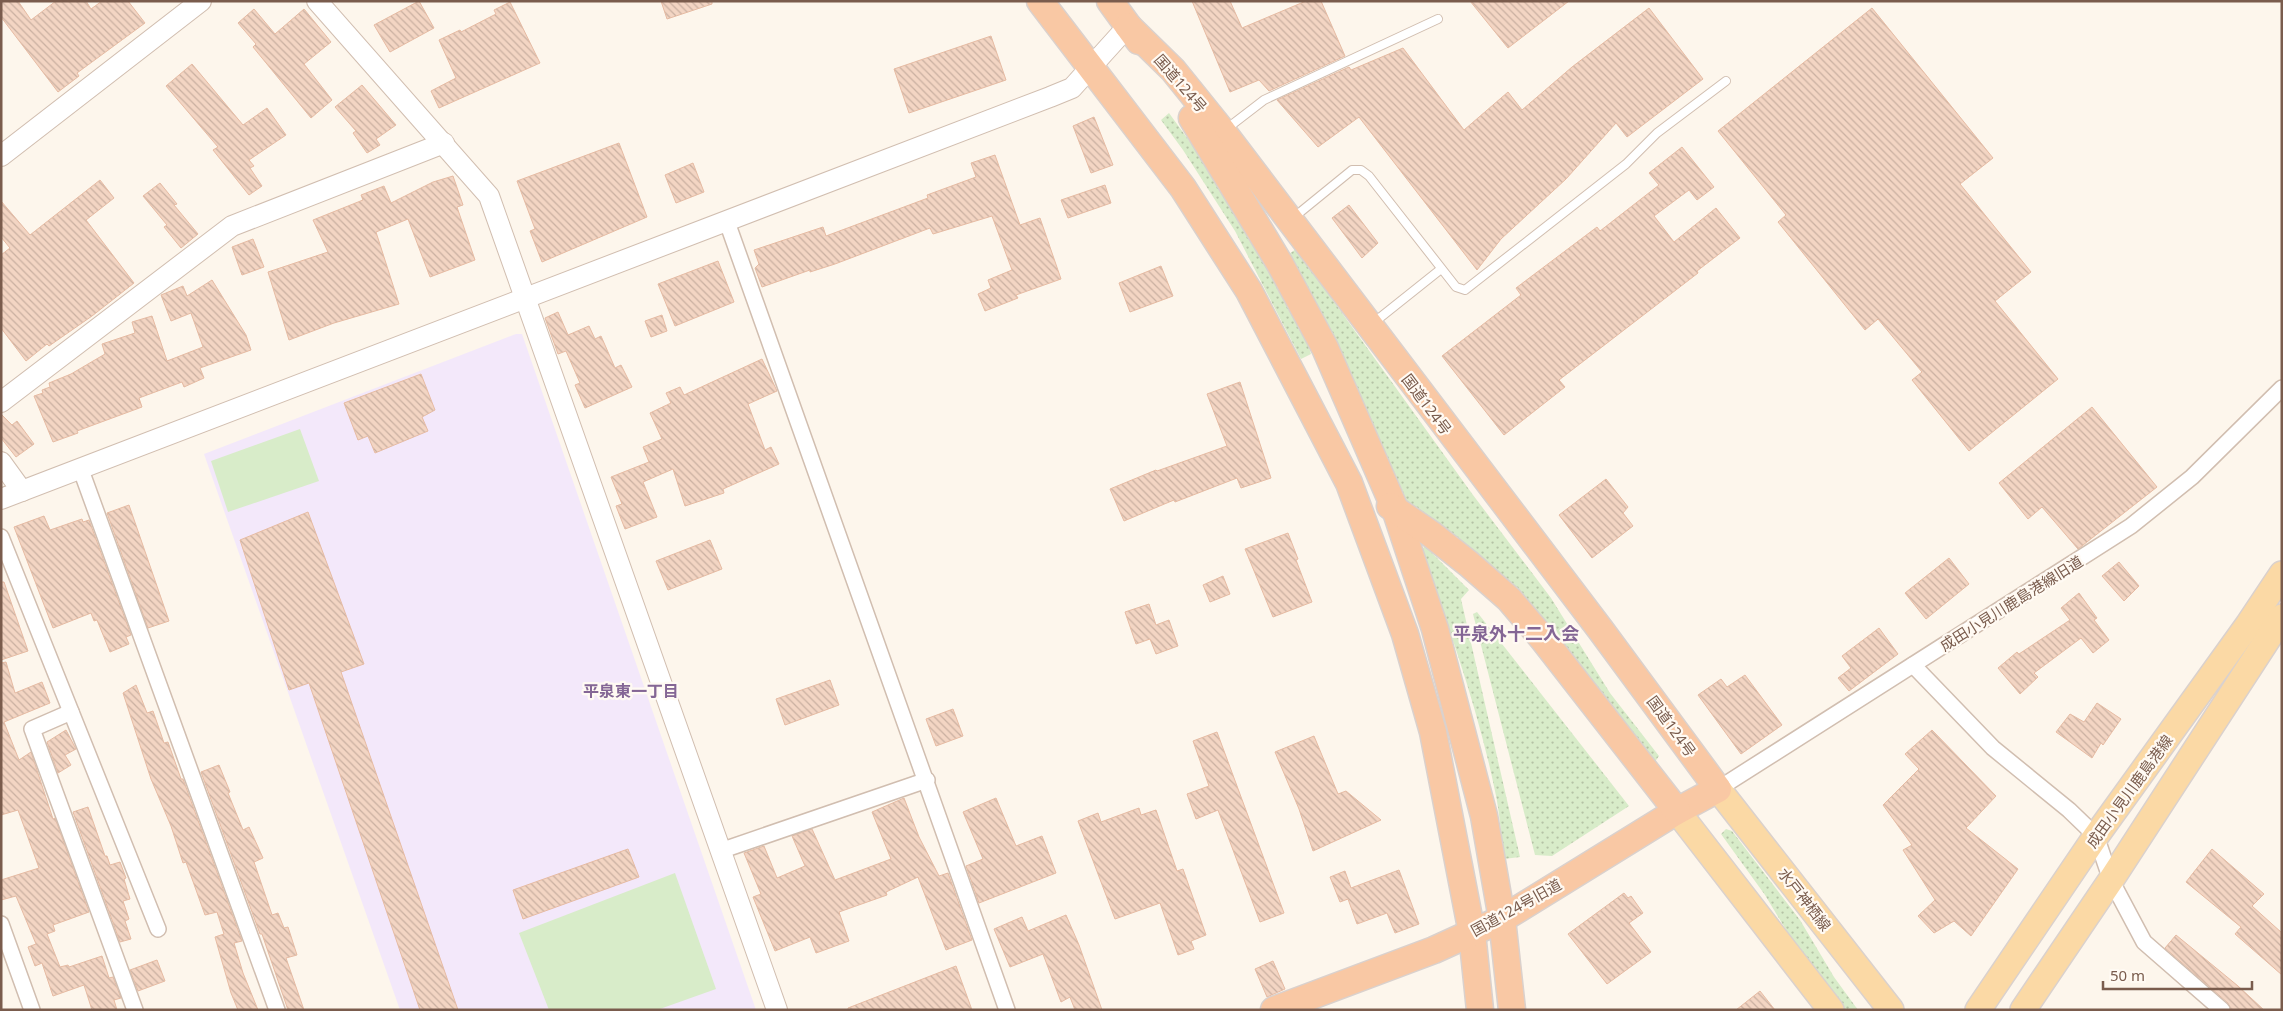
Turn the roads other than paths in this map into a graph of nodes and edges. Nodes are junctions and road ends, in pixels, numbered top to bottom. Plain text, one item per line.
1 (202, 1) edge
2 (317, 1) edge
3 (1040, 1) edge
4 (1110, 1) edge
5 (1438, 19) dead end
6 (1128, 26) junction
7 (1092, 67) junction
8 (1726, 81) dead end
9 (1216, 138) junction
10 (444, 143) junction
11 (1, 156) edge
12 (1290, 220) junction
13 (727, 222) junction
14 (1441, 269) junction
15 (525, 298) junction
16 (1369, 326) junction
17 (2282, 388) edge
18 (1, 402) edge
19 (1, 462) edge
20 (81, 470) junction
21 (1349, 483) junction
22 (22, 491) junction
23 (1, 499) edge
24 (1395, 509) junction
25 (1, 537) edge
26 (2282, 574) edge
27 (2282, 617) edge
28 (1913, 665) junction
29 (71, 712) junction
30 (926, 780) junction
31 (1718, 789) junction
32 (1677, 811) junction
33 (2096, 836) junction
34 (723, 850) junction
35 (2111, 880) junction
36 (1502, 919) junction
37 (1, 924) edge
38 (158, 929) dead end
39 (1472, 933) junction
40 (32, 1010) edge
41 (135, 1010) edge
42 (277, 1010) edge
43 (778, 1010) edge
44 (1007, 1010) edge
45 (1274, 1010) edge
46 (1480, 1010) edge
47 (1512, 1010) edge
48 (1830, 1010) edge
49 (1891, 1010) edge
50 (1978, 1010) edge
51 (2023, 1010) edge
52 (2222, 1010) edge

1 - 11 street
2 - 10 street
3 - 7 highway
4 - 6 highway, 国道124号
5 - 9 lane
6 - 7 street
6 - 9 highway, 国道124号
7 - 13 street
7 - 21 highway
8 - 14 lane
9 - 12 highway, 国道124号
9 - 24 highway, 国道124号
10 - 15 street
10 - 18 street
12 - 14 lane
12 - 16 highway, 国道124号
13 - 15 street
13 - 30 street
14 - 16 lane
15 - 20 street
15 - 34 street
16 - 31 highway, 国道124号
17 - 28 street, 成田小見川鹿島港線旧道
19 - 22 street
20 - 22 street
20 - 42 street
21 - 24 highway
21 - 39 highway
22 - 23 street
24 - 32 highway
24 - 36 highway, 国道124号
25 - 29 street
26 - 33 main road, 成田小見川鹿島港線
27 - 35 main road, 成田小見川鹿島港線
28 - 31 street, 成田小見川鹿島港線旧道
28 - 33 street
29 - 38 street
29 - 41 street
30 - 34 street
30 - 44 street
31 - 32 highway, 国道124号旧道
31 - 49 main road, 水戸神栖線
32 - 36 highway, 国道124号旧道
32 - 48 main road
33 - 35 street
33 - 50 main road, 成田小見川鹿島港線
34 - 43 street
35 - 51 main road, 成田小見川鹿島港線
35 - 52 street
36 - 39 highway, 国道124号旧道
36 - 47 highway, 国道124号
37 - 40 street
39 - 45 highway, 国道124号旧道
39 - 46 highway

